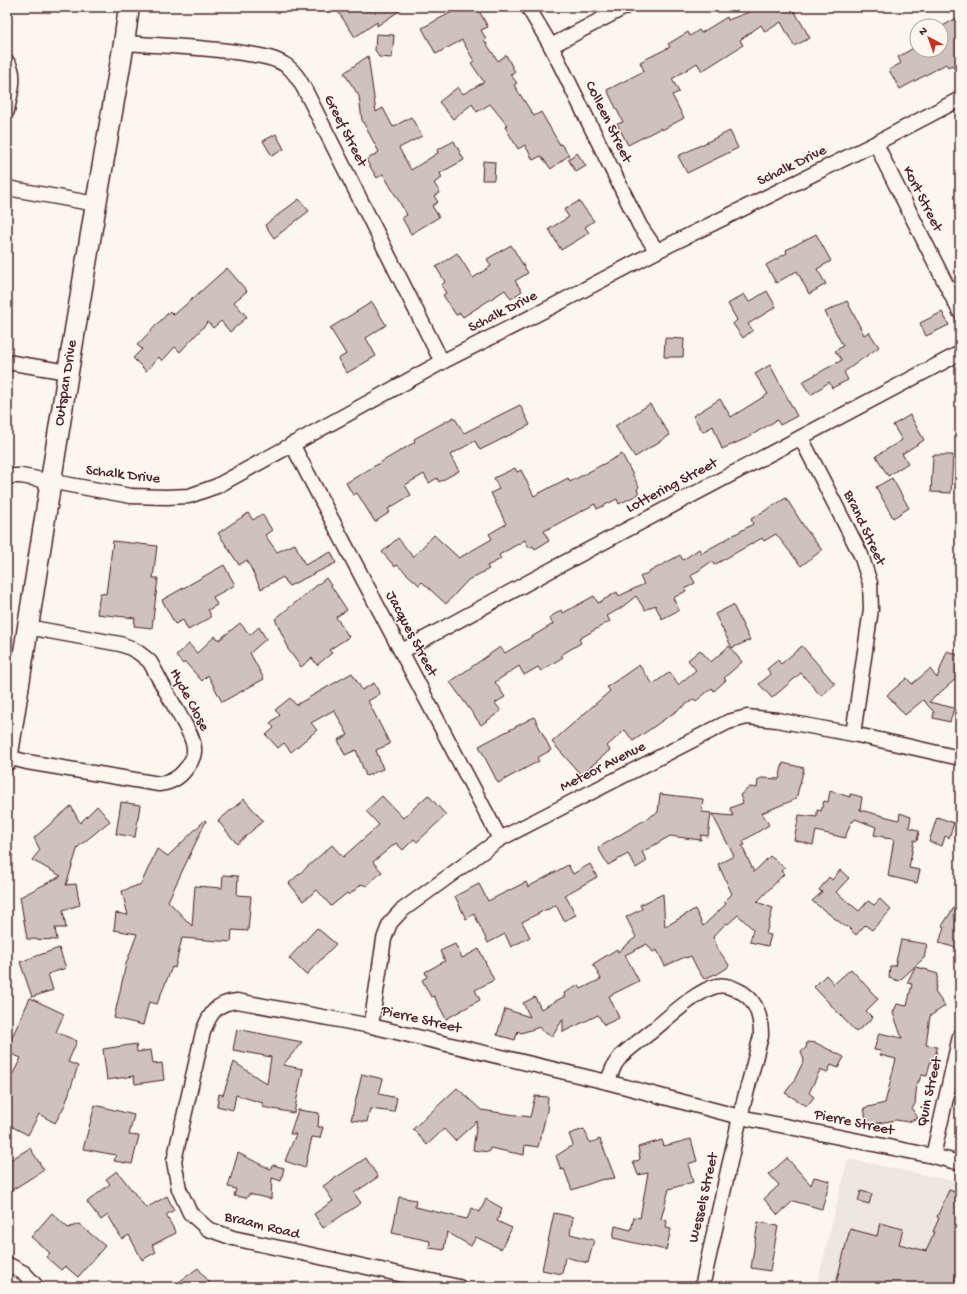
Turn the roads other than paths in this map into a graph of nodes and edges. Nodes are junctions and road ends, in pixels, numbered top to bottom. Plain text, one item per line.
1 (129, 7) edge
2 (528, 7) edge
3 (625, 7) edge
4 (124, 43) junction
5 (551, 46) junction
6 (7, 62) edge
7 (960, 99) edge
8 (7, 111) edge
9 (876, 143) junction
10 (7, 188) edge
11 (96, 204) junction
12 (657, 251) junction
13 (960, 312) edge
14 (960, 353) edge
15 (7, 362) edge
16 (442, 362) junction
17 (68, 372) junction
18 (801, 438) junction
19 (292, 444) junction
20 (7, 476) edge
21 (50, 482) junction
22 (27, 627) junction
23 (402, 652) junction
24 (12, 695) edge
25 (853, 734) junction
26 (7, 758) edge
27 (960, 758) edge
28 (500, 839) junction
29 (226, 1002) joint
30 (371, 1026) junction
31 (960, 1036) edge
32 (607, 1082) junction
33 (740, 1117) junction
34 (933, 1156) junction
35 (960, 1163) edge
36 (7, 1264) edge
37 (37, 1287) edge
38 (458, 1287) edge
39 (702, 1287) edge

1 - 4 street, Outspan Drive
2 - 5 street, Colleen Street
3 - 5 street
4 - 11 street, Outspan Drive
4 - 16 street, Greef Street
5 - 12 street, Colleen Street
6 - 8 street
7 - 9 street, Schalk Drive
9 - 12 street, Schalk Drive
9 - 13 street, Kort Street
10 - 11 street
11 - 17 street, Outspan Drive
12 - 16 street, Schalk Drive
14 - 18 street, Lottering Street
15 - 17 street
16 - 19 street, Schalk Drive
17 - 21 street, Outspan Drive
18 - 23 street, Lottering Street
18 - 25 street, Brand Street
19 - 21 street, Schalk Drive
19 - 23 street, Jacques Street
20 - 21 street, Schalk Drive
21 - 22 street, Outspan Drive
22 - 24 street, Outspan Drive
22 - 26 street, Hyde Close
23 - 28 street, Jacques Street
24 - 26 street, Outspan Drive
25 - 27 street, Meteor Avenue
25 - 28 street, Meteor Avenue
28 - 30 street, Meteor Avenue
29 - 30 street, Pierre Street
29 - 38 street, Braam Road
30 - 32 street, Pierre Street
31 - 34 street, Quin Street
32 - 33 street, Pierre Street
32 - 33 street
33 - 34 street, Pierre Street
33 - 39 street, Wessels Street
34 - 35 street, Pierre Street
36 - 37 street

